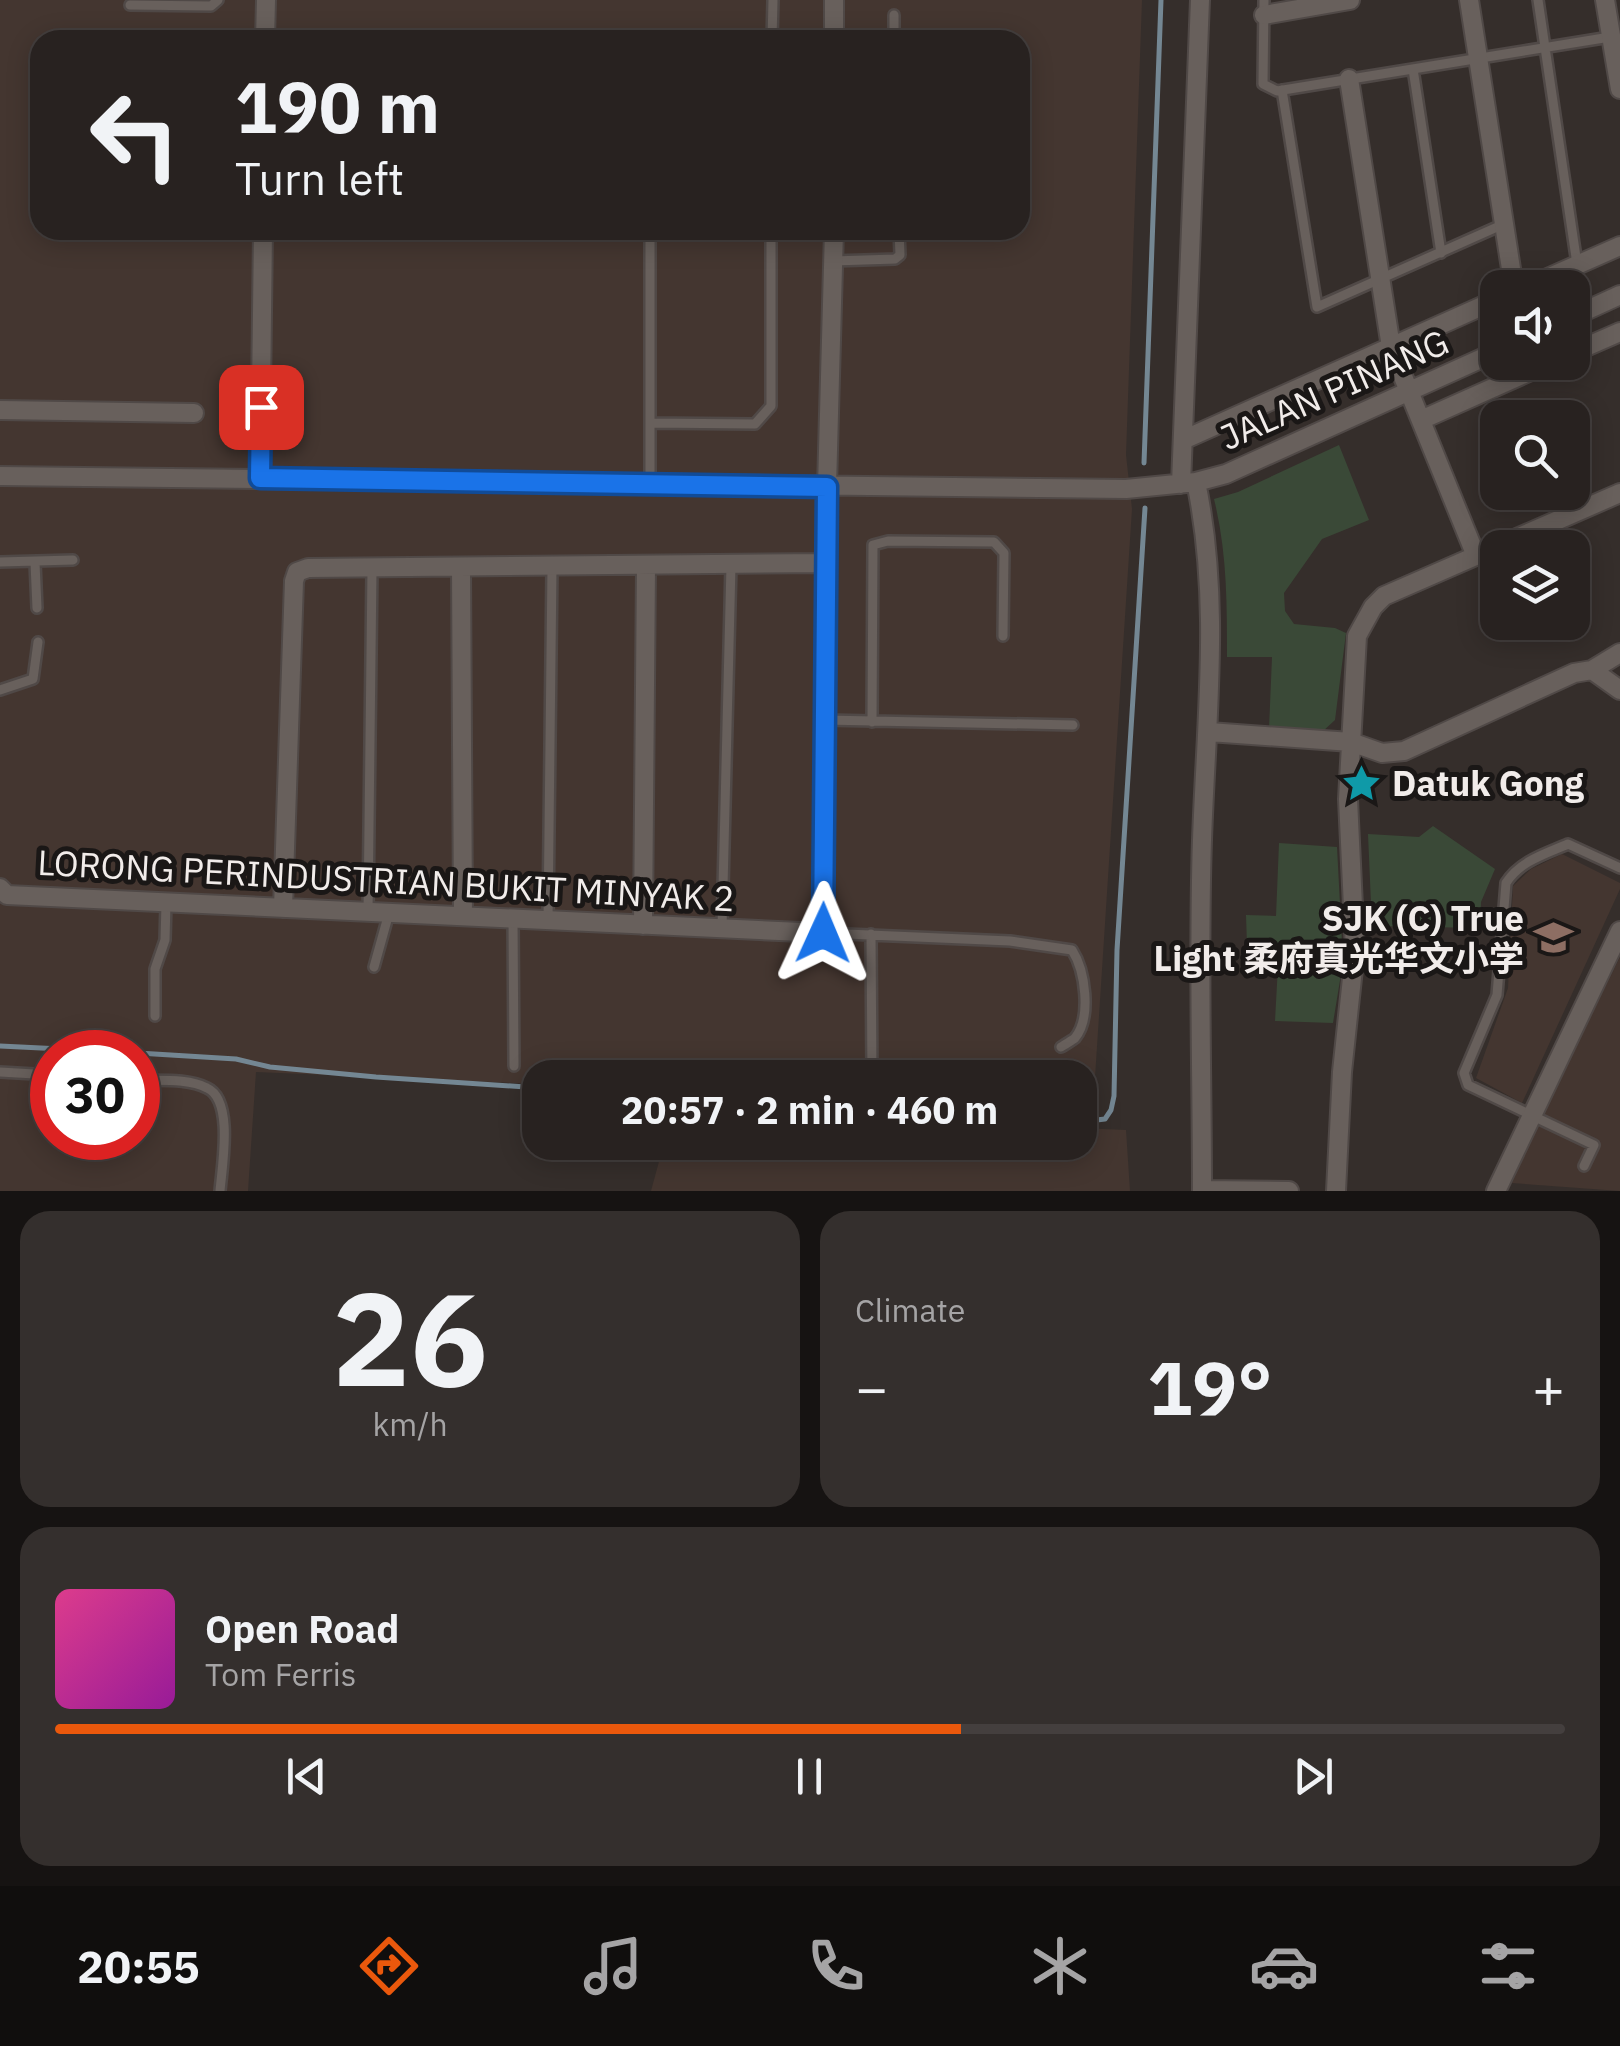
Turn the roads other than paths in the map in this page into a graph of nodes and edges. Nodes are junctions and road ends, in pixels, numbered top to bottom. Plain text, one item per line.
1 (218, 0) edge
2 (266, 0) edge
3 (773, 0) edge
4 (834, 0) edge
5 (1200, 0) edge
6 (1350, 0) edge
7 (1469, 0) edge
8 (1538, 0) edge
9 (1605, 0) edge
10 (130, 5) dead end
11 (1264, 8) edge
12 (894, 15) dead end
13 (265, 30) edge
14 (772, 30) edge
15 (834, 30) edge
16 (894, 30) edge
17 (1611, 37) junction
18 (1546, 48) junction
19 (1478, 58) junction
20 (1413, 68) junction
21 (1349, 78) junction
22 (1282, 90) junction
23 (1620, 90) edge
24 (1504, 224) junction
25 (263, 240) edge
26 (650, 240) edge
27 (771, 240) edge
28 (834, 240) edge
29 (899, 240) edge
30 (1620, 246) edge
31 (1442, 252) junction
32 (834, 261) junction
33 (1578, 265) junction
34 (1511, 270) edge
35 (1566, 270) edge
36 (1380, 280) junction
37 (1620, 295) edge
38 (1480, 308) edge
39 (1590, 308) edge
40 (1620, 332) edge
41 (1590, 345) edge
42 (1391, 347) junction
43 (1480, 359) edge
44 (1511, 380) edge
45 (1409, 391) junction
46 (0, 410) edge
47 (194, 413) dead end
48 (1421, 420) junction
49 (650, 423) junction
50 (1182, 440) junction
51 (0, 476) edge
52 (260, 478) junction
53 (1188, 483) junction
54 (650, 484) junction
55 (827, 487) junction
56 (1620, 493) edge
57 (1476, 556) junction
58 (73, 560) dead end
59 (0, 562) edge
60 (34, 563) junction
61 (826, 563) junction
62 (732, 564) junction
63 (646, 566) junction
64 (552, 567) junction
65 (462, 569) junction
66 (372, 570) junction
67 (38, 608) dead end
68 (1002, 636) dead end
69 (38, 642) dead end
70 (1620, 653) edge
71 (1592, 670) junction
72 (0, 690) edge
73 (1620, 690) edge
74 (824, 720) junction
75 (872, 722) junction
76 (1073, 725) dead end
77 (1209, 732) junction
78 (1350, 742) junction
79 (1620, 868) edge
80 (3, 892) edge
81 (166, 902) junction
82 (283, 908) junction
83 (368, 912) junction
84 (389, 913) junction
85 (463, 916) junction
86 (512, 918) junction
87 (548, 920) junction
88 (643, 924) junction
89 (722, 928) junction
90 (1620, 930) edge
91 (823, 933) junction
92 (870, 934) junction
93 (374, 967) dead end
94 (156, 1016) dead end
95 (1061, 1046) dead end
96 (872, 1060) edge
97 (514, 1066) dead end
98 (0, 1072) edge
99 (30, 1074) edge
100 (160, 1082) edge
101 (1532, 1115) junction
102 (1584, 1166) dead end
103 (220, 1191) edge
104 (1202, 1191) edge
105 (1289, 1191) edge
106 (1336, 1191) edge
107 (1496, 1191) edge

1 - 10 lane
2 - 13 street
3 - 14 lane
4 - 15 street
5 - 50 street
6 - 11 street
7 - 19 street
8 - 18 lane
9 - 17 street
11 - 22 lane
12 - 16 lane
17 - 18 lane
17 - 23 street
18 - 19 lane
18 - 33 lane
19 - 20 lane
19 - 24 street
20 - 21 lane
20 - 31 lane
21 - 22 lane
21 - 36 street
22 - 36 lane
24 - 31 lane
24 - 34 street
25 - 52 street
26 - 49 lane
27 - 49 lane
28 - 32 street
29 - 32 lane
30 - 33 street
31 - 36 lane
32 - 55 street
33 - 35 street
36 - 42 street
37 - 39 street
38 - 42 street
40 - 41 street
42 - 45 street
42 - 50 street
43 - 45 street, JALAN PINANG
44 - 48 street
45 - 48 street
45 - 53 street, JALAN PINANG
46 - 47 street
48 - 57 street
49 - 54 lane
50 - 53 street
51 - 52 street, JALAN PINANG
52 - 54 street, JALAN PINANG
53 - 55 street, JALAN PINANG
53 - 77 street
54 - 55 street, JALAN PINANG
55 - 61 street
56 - 57 street
57 - 78 street
58 - 60 lane
59 - 60 lane
60 - 67 lane
61 - 62 street
61 - 74 street
62 - 63 street
62 - 89 lane
63 - 64 street
63 - 88 street
64 - 65 street
64 - 87 lane
65 - 66 street
65 - 85 street
66 - 82 street
66 - 83 lane
68 - 75 lane
69 - 72 lane
70 - 71 street
71 - 73 street
71 - 78 street
74 - 75 lane
74 - 91 street
75 - 76 lane
77 - 78 street
77 - 104 street
78 - 106 street
79 - 101 lane
80 - 81 street, LORONG PERINDUSTRIAN BUKIT MINYAK 2
81 - 82 street, LORONG PERINDUSTRIAN BUKIT MINYAK 2
81 - 94 lane
82 - 83 street, LORONG PERINDUSTRIAN BUKIT MINYAK 2
83 - 84 street, LORONG PERINDUSTRIAN BUKIT MINYAK 2
84 - 85 street, LORONG PERINDUSTRIAN BUKIT MINYAK 2
84 - 93 lane
85 - 86 street, LORONG PERINDUSTRIAN BUKIT MINYAK 2
86 - 87 street, LORONG PERINDUSTRIAN BUKIT MINYAK 2
86 - 97 lane
87 - 88 street, LORONG PERINDUSTRIAN BUKIT MINYAK 2
88 - 89 street, LORONG PERINDUSTRIAN BUKIT MINYAK 2
89 - 91 street, LORONG PERINDUSTRIAN BUKIT MINYAK 2
90 - 101 street
91 - 92 lane
92 - 95 lane
92 - 96 lane
98 - 99 lane
100 - 103 lane
101 - 102 lane
101 - 107 street
104 - 105 street

